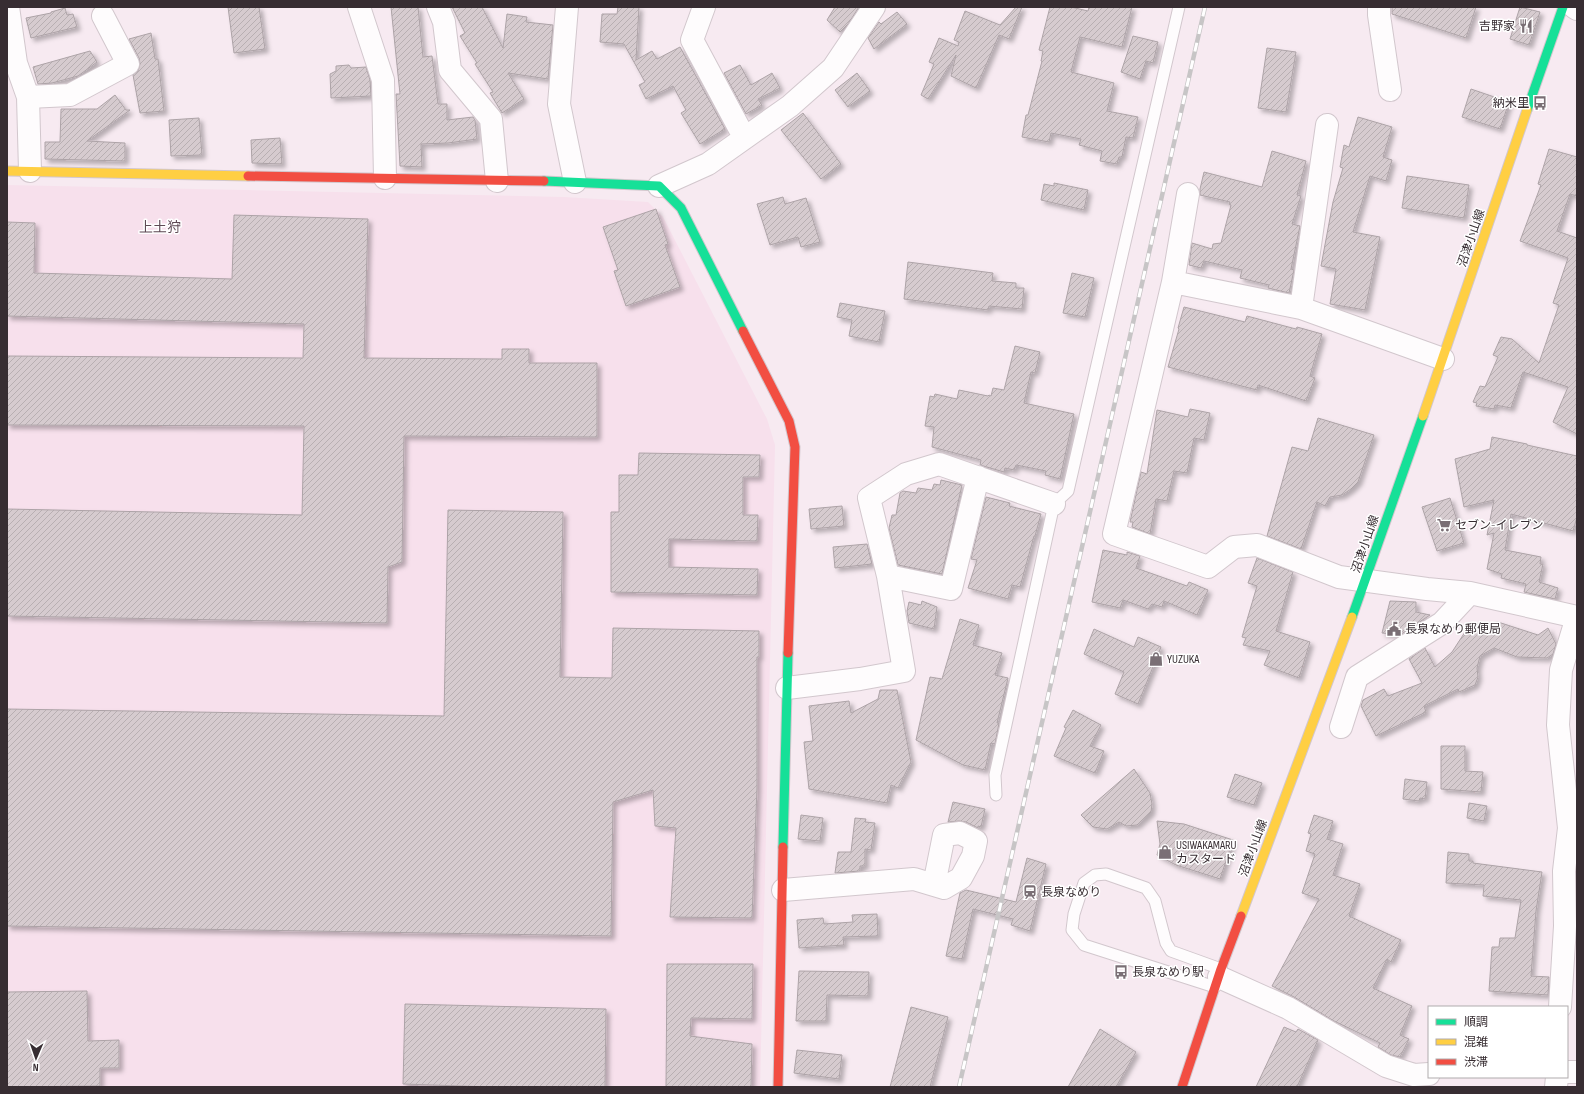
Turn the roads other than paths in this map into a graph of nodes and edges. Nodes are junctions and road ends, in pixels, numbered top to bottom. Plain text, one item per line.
1 (8, 7) edge
2 (360, 7) edge
3 (438, 7) edge
4 (567, 7) edge
5 (704, 7) edge
6 (874, 7) edge
7 (1179, 7) edge
8 (1379, 7) edge
9 (1563, 7) edge
10 (1574, 7) edge
11 (1577, 9) edge
12 (103, 16) dead end
13 (11, 63) edge
14 (1390, 90) dead end
15 (28, 97) junction
16 (1327, 125) dead end
17 (744, 137) junction
18 (7, 170) edge
19 (30, 171) junction
20 (385, 178) junction
21 (497, 181) junction
22 (575, 182) junction
23 (659, 186) junction
24 (1188, 194) dead end
25 (1173, 282) junction
26 (1301, 308) junction
27 (1443, 359) junction
28 (978, 477) junction
29 (1054, 504) junction
30 (888, 576) junction
31 (1366, 580) junction
32 (1470, 593) junction
33 (1577, 617) edge
34 (787, 688) junction
35 (1341, 727) dead end
36 (996, 795) dead end
37 (1571, 871) edge
38 (934, 885) dead end
39 (783, 890) junction
40 (1219, 978) junction
41 (1560, 1006) edge
42 (1421, 1079) edge
43 (778, 1087) edge
44 (1182, 1087) edge

1 - 13 street
2 - 20 street
3 - 21 street
4 - 22 street
5 - 17 street
6 - 17 street
7 - 29 lane
8 - 14 street
9 - 27 street, 沼津小山線
10 - 11 street
12 - 15 street
13 - 15 street
15 - 19 street
16 - 26 street
17 - 23 street
18 - 19 street
19 - 20 street
20 - 21 street
21 - 22 street
22 - 23 street
23 - 34 street
24 - 25 street
25 - 26 street
25 - 31 street
26 - 27 street
27 - 31 street, 沼津小山線
28 - 29 street
28 - 30 street
28 - 30 street
29 - 36 lane
30 - 34 street
31 - 32 street
31 - 40 street, 沼津小山線
32 - 33 street
32 - 35 street
33 - 37 street
34 - 39 street
37 - 41 street
38 - 39 street
39 - 43 street
40 - 40 lane
40 - 42 street
40 - 44 street, 沼津小山線

